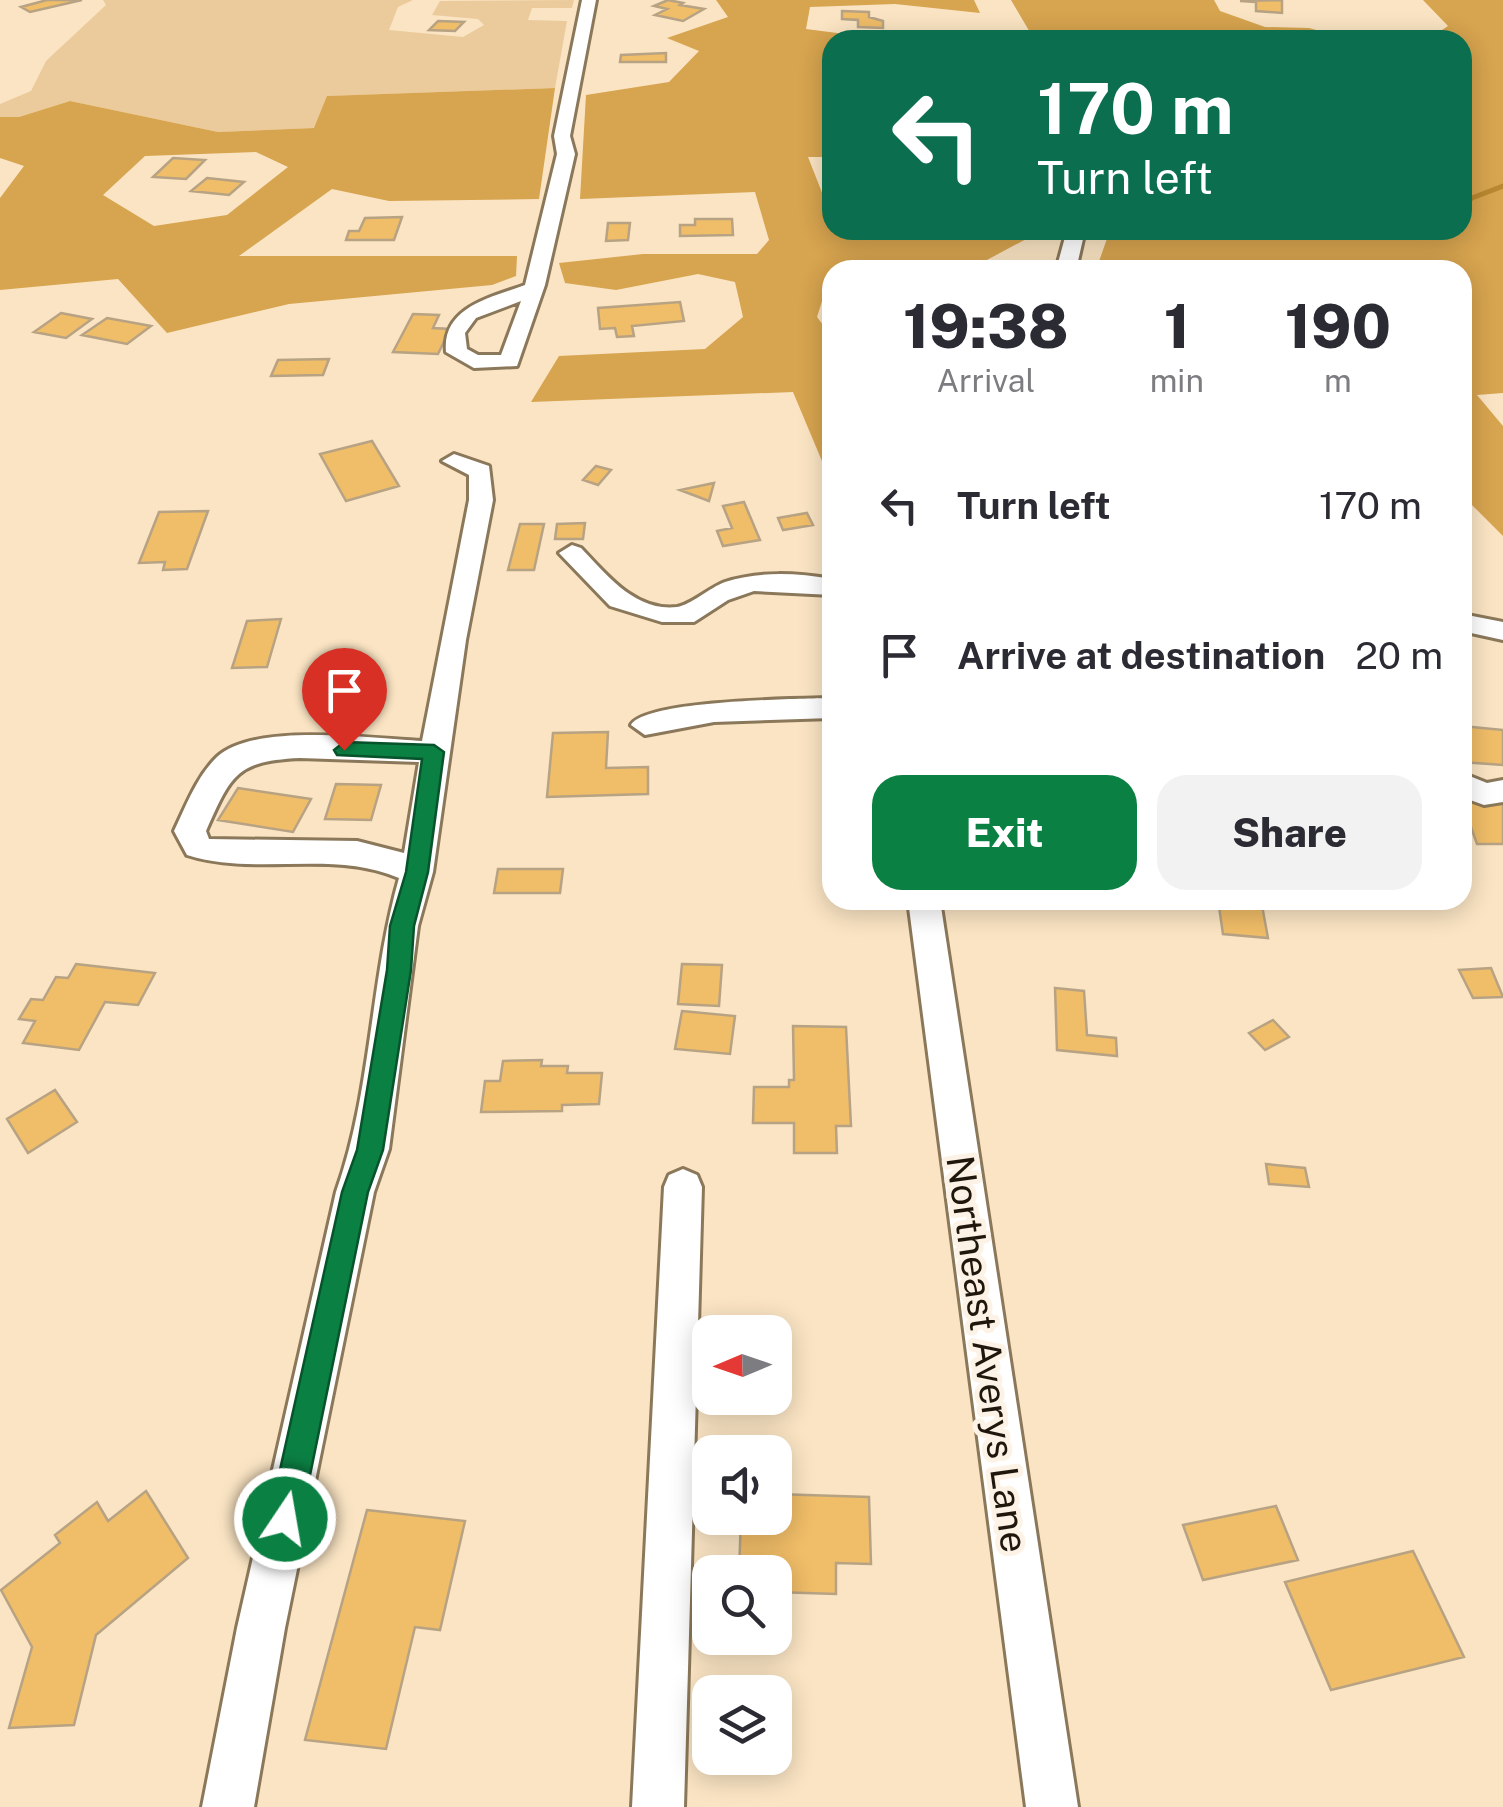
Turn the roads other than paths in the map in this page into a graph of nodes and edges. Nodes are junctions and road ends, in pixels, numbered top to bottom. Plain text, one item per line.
1 (589, 0) edge
2 (531, 290) dead end
3 (454, 461) dead end
4 (572, 553) dead end
5 (822, 586) edge
6 (1472, 624) edge
7 (1503, 631) edge
8 (822, 708) edge
9 (645, 725) dead end
10 (437, 738) junction
11 (1472, 789) edge
12 (1503, 791) edge
13 (417, 872) junction
14 (925, 910) edge
15 (683, 1187) dead end
16 (228, 1807) edge
17 (658, 1807) edge
18 (1052, 1807) edge

1 - 2 street
3 - 10 street
4 - 5 street
6 - 7 street
8 - 9 street
10 - 13 street
10 - 13 street
11 - 12 street
13 - 16 street
14 - 18 street, Northeast Averys Lane
15 - 17 street

